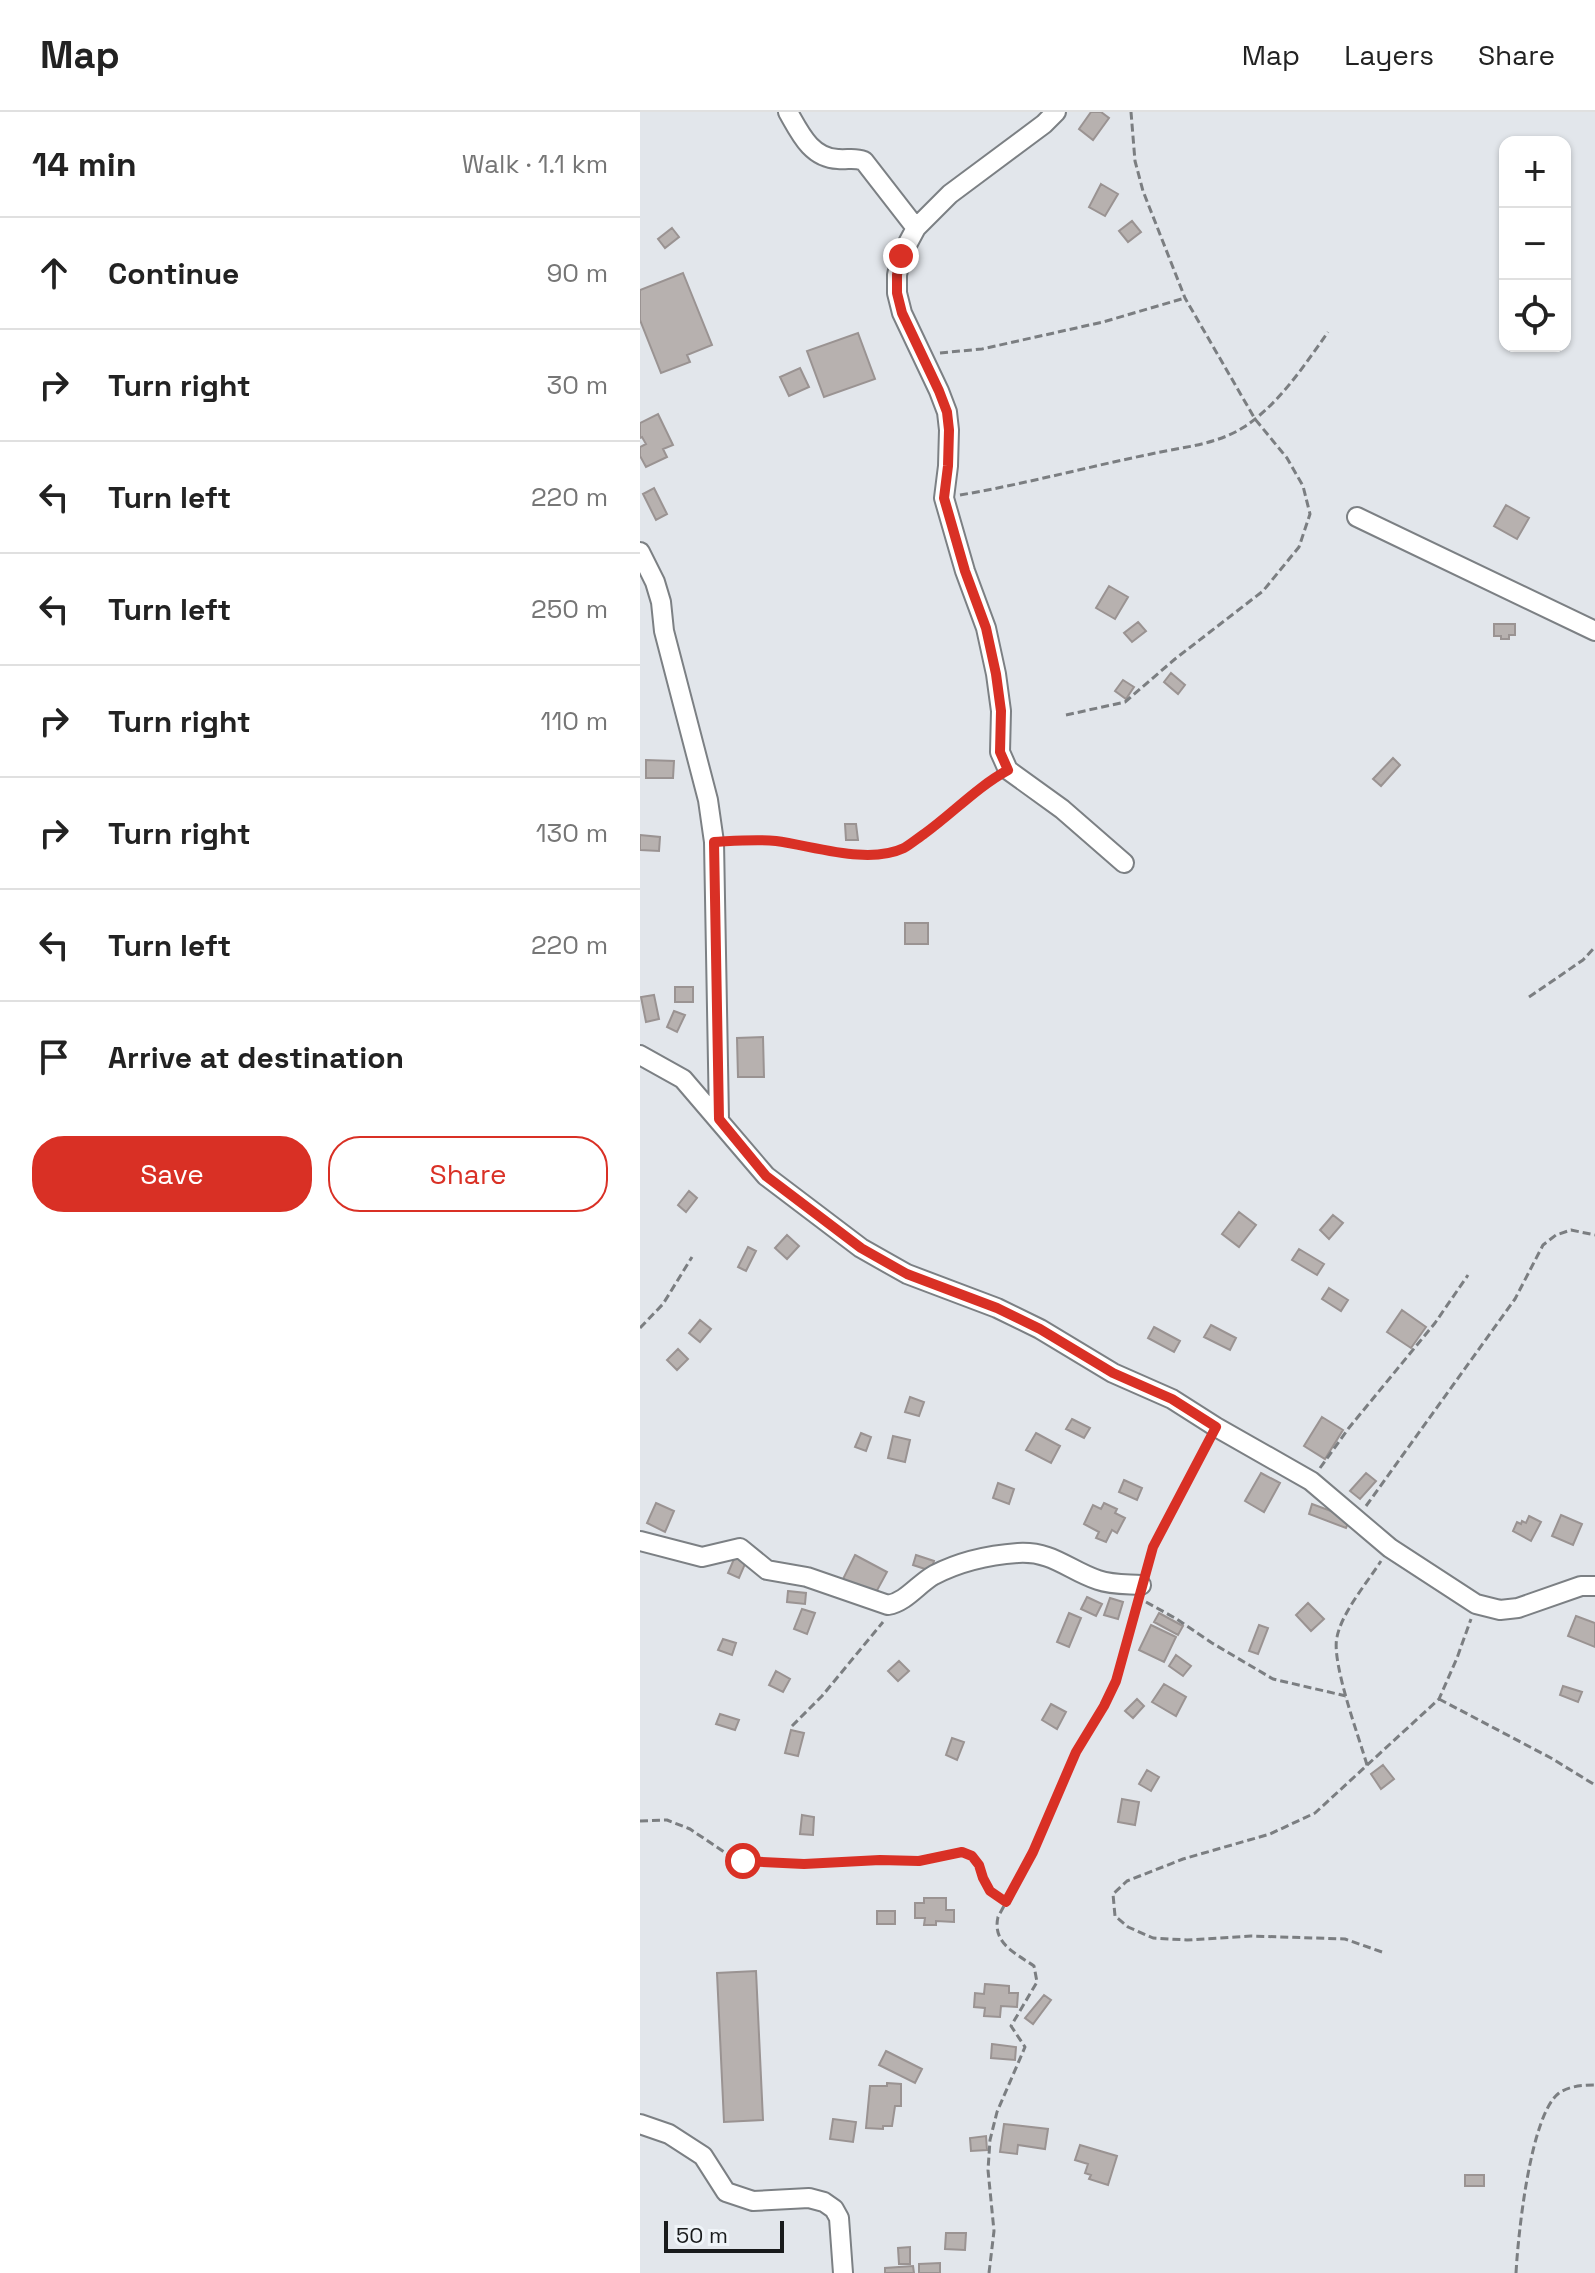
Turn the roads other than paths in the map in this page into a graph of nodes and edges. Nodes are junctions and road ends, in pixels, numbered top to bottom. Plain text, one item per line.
1 (788, 112) edge
2 (1056, 112) edge
3 (916, 228) junction
4 (1357, 517) dead end
5 (640, 552) edge
6 (1595, 631) edge
7 (1124, 863) dead end
8 (640, 1055) edge
9 (719, 1119) junction
10 (640, 1541) edge
11 (1141, 1585) road end
12 (1595, 1586) edge
13 (640, 2124) edge
14 (843, 2273) edge

1 - 3 street
2 - 3 street
3 - 7 street
4 - 6 street
5 - 9 street
8 - 9 street
9 - 12 street
10 - 11 street
13 - 14 street

